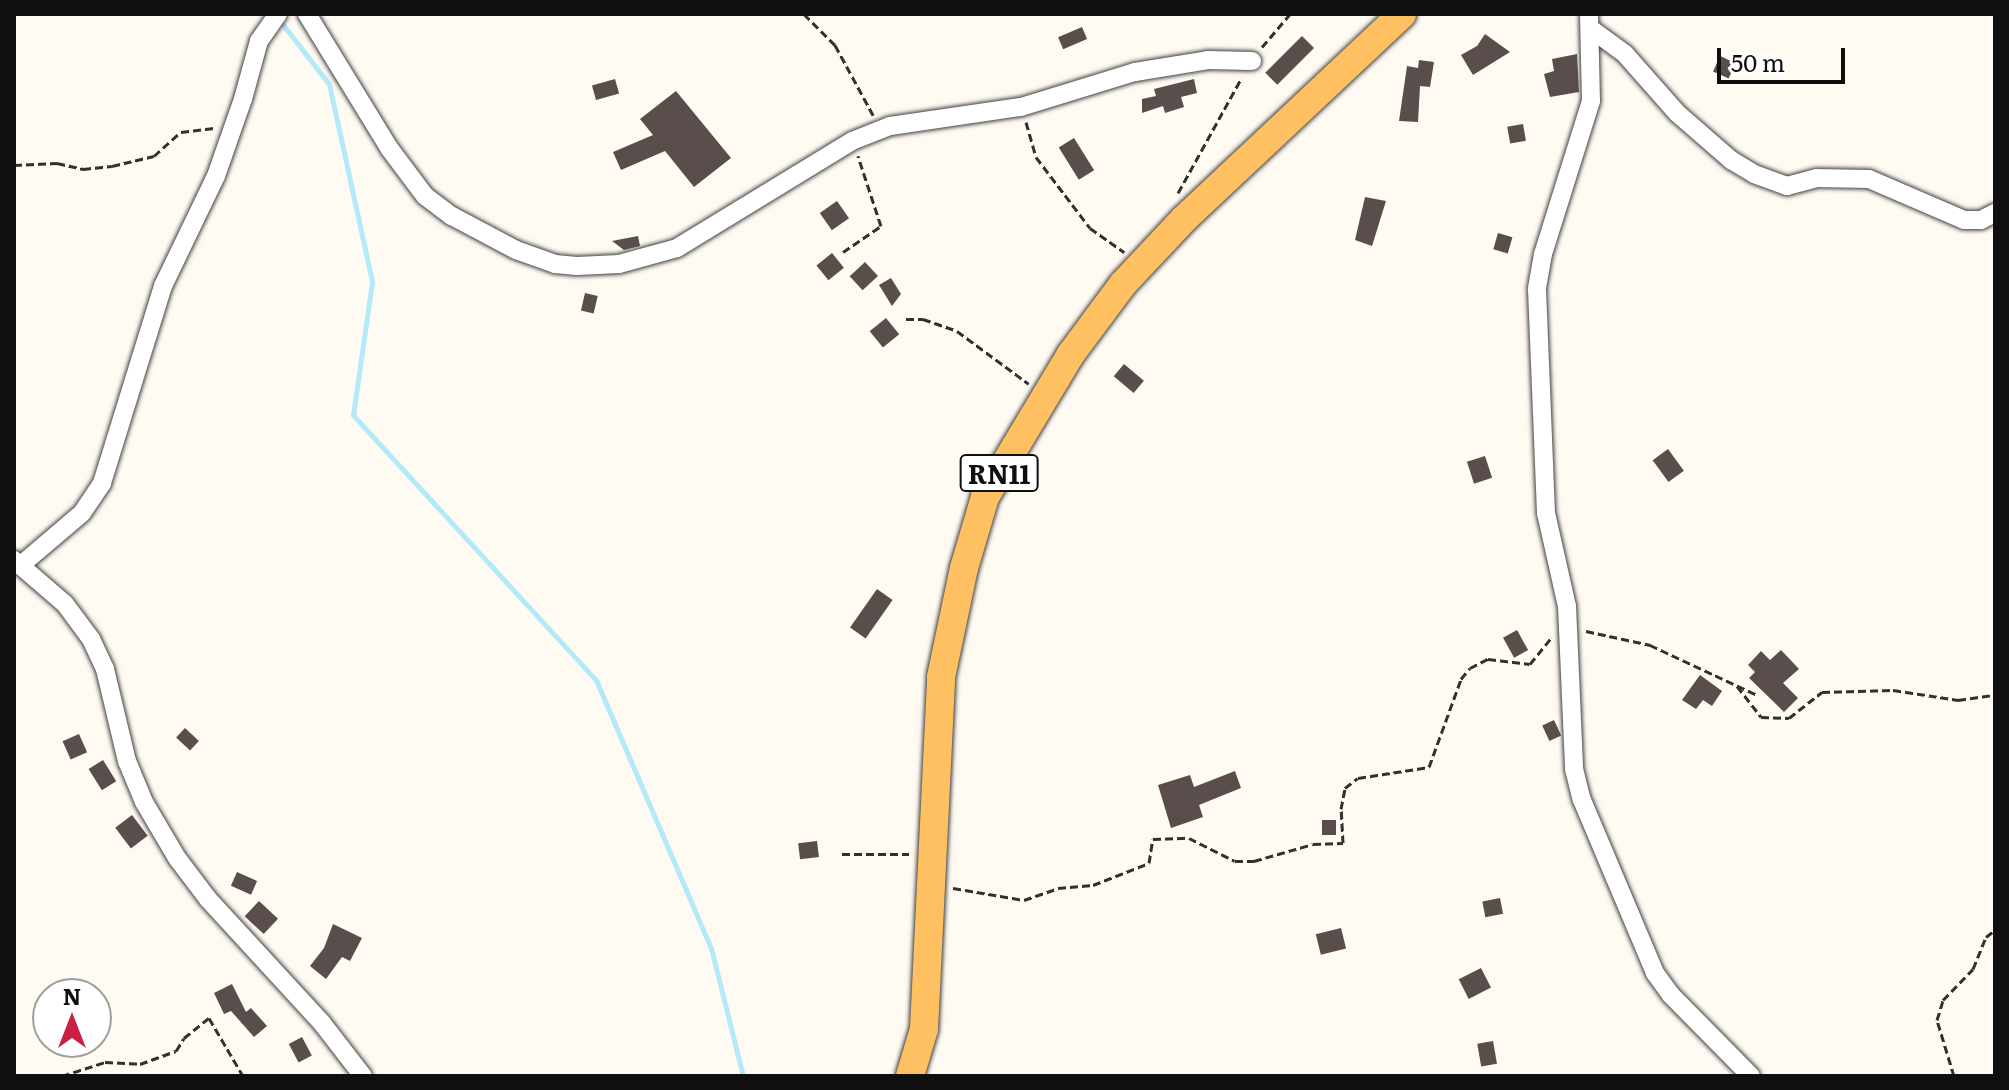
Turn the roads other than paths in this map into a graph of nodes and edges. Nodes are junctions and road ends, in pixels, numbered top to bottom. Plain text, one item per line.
1 (278, 14) edge
2 (307, 14) edge
3 (1402, 14) edge
4 (1590, 21) edge
5 (1252, 61) road end
6 (1995, 213) edge
7 (18, 563) edge
8 (363, 1076) edge
9 (910, 1076) edge
10 (1751, 1076) edge

1 - 7 street
2 - 5 street
3 - 9 main road, RN11
4 - 6 street
4 - 10 street
7 - 8 street

